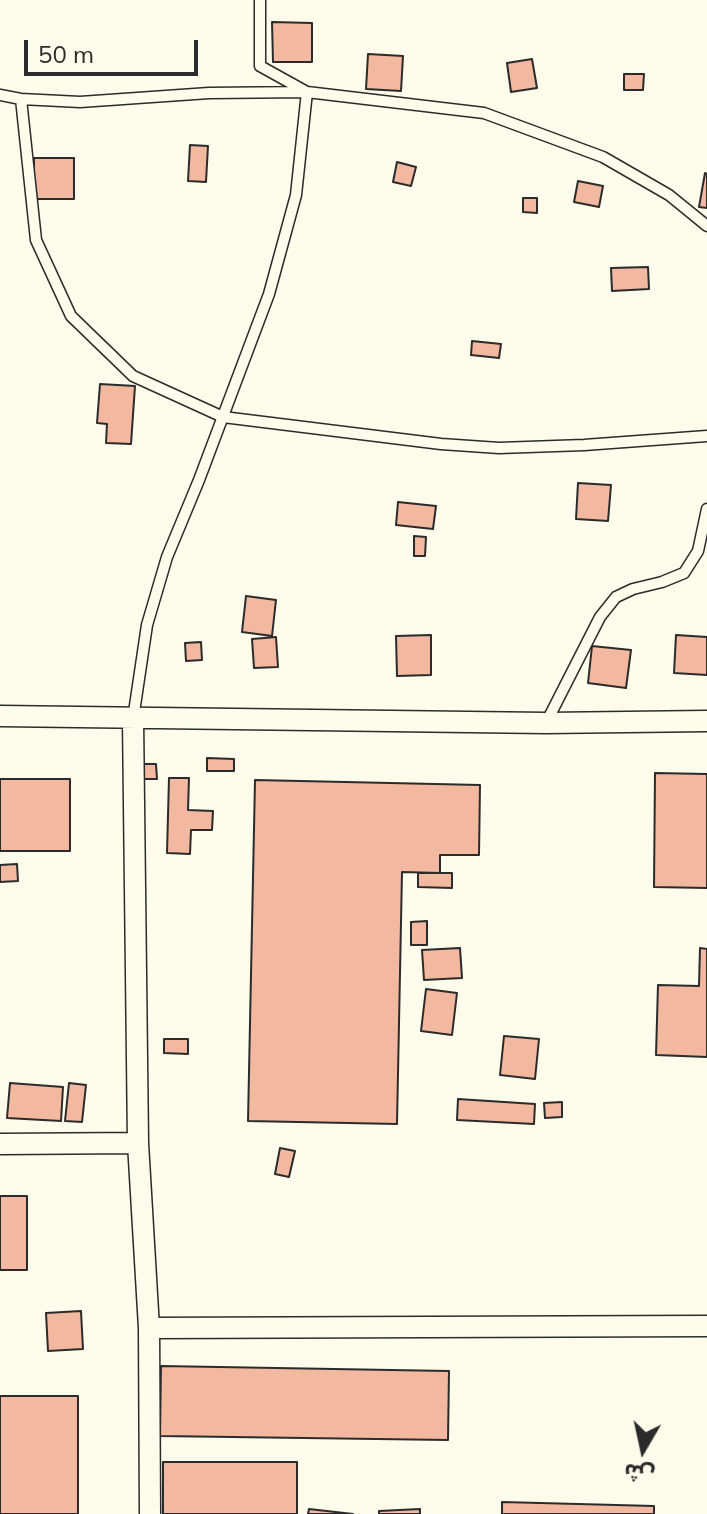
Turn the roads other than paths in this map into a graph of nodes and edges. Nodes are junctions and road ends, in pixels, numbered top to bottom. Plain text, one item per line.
1 (260, 0) edge
2 (307, 92) junction
3 (0, 95) edge
4 (21, 99) junction
5 (707, 226) edge
6 (223, 417) junction
7 (707, 436) edge
8 (707, 509) edge
9 (0, 716) edge
10 (133, 719) junction
11 (707, 721) edge
12 (546, 723) junction
13 (138, 1143) junction
14 (0, 1144) edge
15 (707, 1326) edge
16 (149, 1328) junction
17 (150, 1514) edge

1 - 2 lane
2 - 4 lane
2 - 5 lane
2 - 6 lane
3 - 4 lane
4 - 6 lane
6 - 7 lane
6 - 10 lane
8 - 12 lane
9 - 10 street
10 - 12 street
10 - 13 street
11 - 12 street
13 - 14 street
13 - 16 street
15 - 16 street
16 - 17 street

